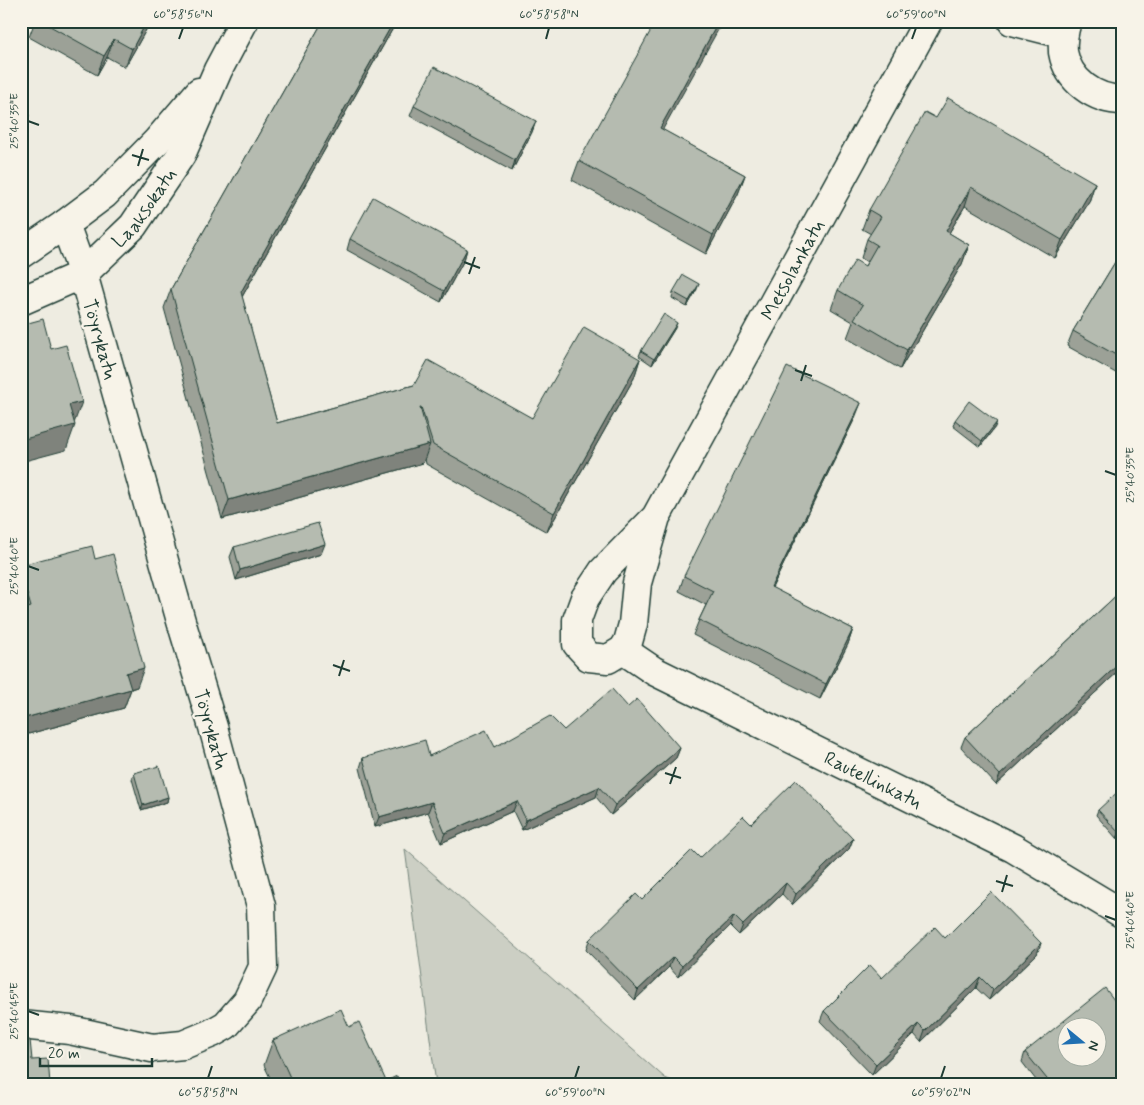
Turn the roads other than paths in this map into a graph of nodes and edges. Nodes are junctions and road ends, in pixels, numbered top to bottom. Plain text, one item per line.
1 (244, 21) edge
2 (928, 21) edge
3 (1012, 21) edge
4 (1065, 28) edge
5 (218, 70) junction
6 (1123, 100) edge
7 (65, 224) junction
8 (21, 254) edge
9 (83, 274) junction
10 (21, 302) edge
11 (656, 518) junction
12 (623, 650) junction
13 (1123, 914) edge
14 (21, 1024) edge

1 - 5 street, Laaksokatu
2 - 11 street, Metsolankatu
3 - 4 street
4 - 6 street
5 - 7 street, Laaksokatu
5 - 9 street, Laaksokatu
7 - 8 street, Laaksokatu
7 - 9 street, Töyrykatu
9 - 10 street, Laaksokatu
9 - 14 street, Töyrykatu
11 - 12 street, Metsolankatu
11 - 12 street, Metsolankatu
12 - 13 street, Rautellinkatu

